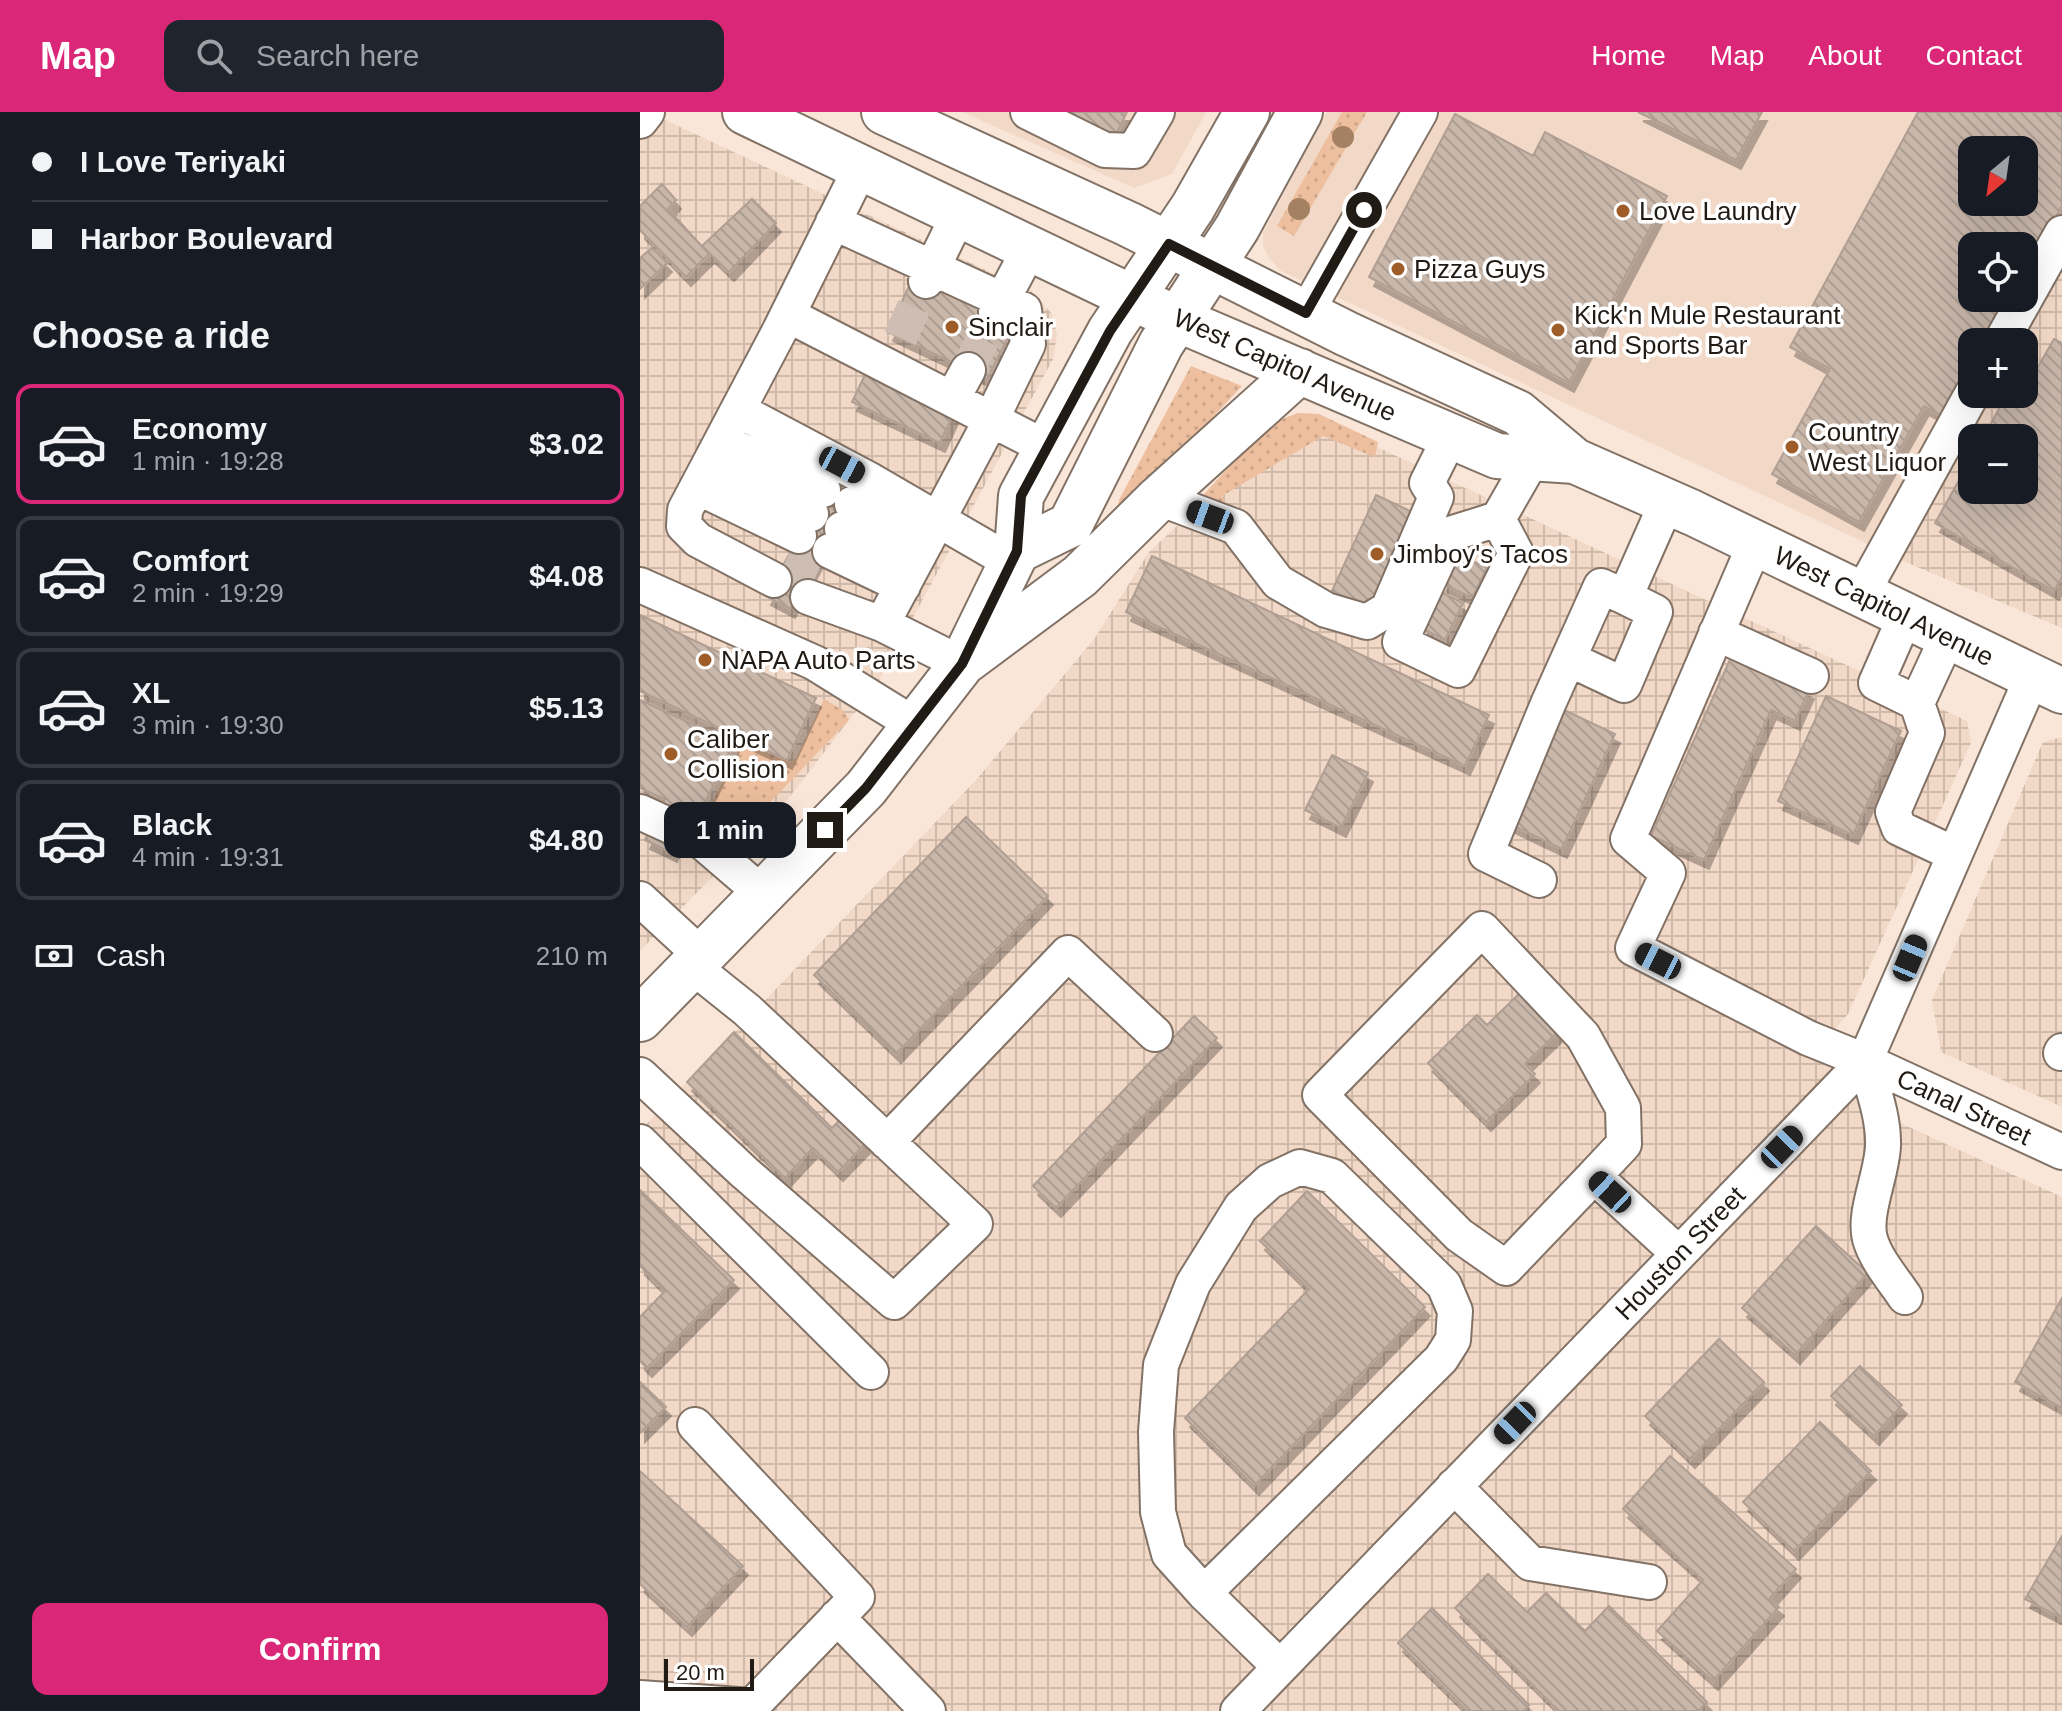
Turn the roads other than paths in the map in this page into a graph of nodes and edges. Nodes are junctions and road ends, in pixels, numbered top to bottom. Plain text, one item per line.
1 (647, 112) edge
2 (745, 112) edge
3 (884, 112) edge
4 (1028, 112) edge
5 (1157, 112) edge
6 (1247, 112) edge
7 (1300, 112) edge
8 (1420, 112) edge
9 (640, 121) edge
10 (861, 167) junction
11 (959, 214) junction
12 (833, 222) junction
13 (2062, 233) edge
14 (1169, 244) junction
15 (1030, 248) junction
16 (1213, 265) junction
17 (930, 274) junction
18 (1132, 296) junction
19 (1000, 306) junction
20 (1306, 313) junction
21 (788, 315) junction
22 (1177, 319) junction
23 (2009, 328) edge
24 (968, 370) tunnel mouth
25 (1300, 371) junction
26 (952, 399) junction
27 (1964, 408) edge
28 (738, 410) junction
29 (991, 420) junction
30 (1450, 437) junction
31 (1047, 448) junction
32 (1533, 458) junction
33 (1575, 461) junction
34 (703, 476) junction
35 (1159, 498) junction
36 (1667, 502) junction
37 (1498, 519) dead end
38 (814, 544) junction
39 (1755, 544) junction
40 (1014, 557) junction
41 (909, 574) junction
42 (640, 585) edge
43 (1861, 595) junction
44 (1625, 597) junction
45 (1905, 617) junction
46 (1716, 633) junction
47 (1948, 636) junction
48 (1569, 659) junction
49 (962, 664) junction
50 (1811, 676) dead end
51 (2047, 684) edge
52 (1917, 703) junction
53 (915, 725) junction
54 (640, 812) edge
55 (1954, 854) junction
56 (1539, 880) dead end
57 (763, 894) junction
58 (640, 899) edge
59 (697, 961) junction
60 (640, 1019) edge
61 (1155, 1034) dead end
62 (1865, 1061) junction
63 (640, 1075) edge
64 (640, 1142) edge
65 (887, 1142) junction
66 (2062, 1152) edge
67 (1594, 1176) junction
68 (1679, 1254) junction
69 (1905, 1297) dead end
70 (871, 1372) dead end
71 (695, 1425) dead end
72 (1454, 1486) junction
73 (1649, 1582) dead end
74 (1204, 1593) junction
75 (837, 1617) junction
76 (1280, 1667) junction
77 (640, 1698) edge
78 (753, 1708) edge
79 (928, 1711) edge
80 (1238, 1711) edge

1 - 9 street
2 - 10 main road, West Capitol Avenue
3 - 14 main road, West Capitol Avenue
4 - 5 street
6 - 14 main road
7 - 16 main road
8 - 20 street
10 - 11 main road, West Capitol Avenue
10 - 12 street
11 - 15 main road, West Capitol Avenue
11 - 17 street
12 - 17 street
12 - 21 street
13 - 23 street
14 - 16 main road, West Capitol Avenue
14 - 18 main road
15 - 18 main road, West Capitol Avenue
15 - 19 street
16 - 20 main road, West Capitol Avenue
16 - 22 main road
17 - 19 street
18 - 22 main road, West Capitol Avenue
18 - 31 main road
19 - 29 street
20 - 33 main road, West Capitol Avenue
21 - 26 street
21 - 28 street
22 - 25 main road, West Capitol Avenue
22 - 40 main road
24 - 26 street
25 - 30 main road, West Capitol Avenue
25 - 35 main road
26 - 29 street
27 - 43 street
28 - 34 street
28 - 41 street
29 - 31 street
29 - 41 street
30 - 32 main road, West Capitol Avenue
30 - 35 street
31 - 40 main road
32 - 33 main road, West Capitol Avenue
32 - 37 street
33 - 36 main road, West Capitol Avenue
34 - 38 street
34 - 38 street
34 - 38 street
35 - 49 main road
36 - 39 main road, West Capitol Avenue
36 - 44 street
38 - 41 street
38 - 41 street
38 - 41 street
39 - 43 main road, West Capitol Avenue
39 - 46 street
40 - 41 street
40 - 49 main road
41 - 49 street
42 - 53 street
43 - 45 main road, West Capitol Avenue
44 - 48 street
44 - 48 street
45 - 47 main road, West Capitol Avenue
45 - 52 street
46 - 50 street
46 - 62 street, Canal Street
47 - 51 main road, West Capitol Avenue
47 - 52 street
48 - 56 street
49 - 53 main road
51 - 55 street, Houston Street
52 - 55 street
53 - 57 main road
54 - 57 street
55 - 62 street, Houston Street
57 - 59 main road
58 - 59 street
59 - 60 main road
59 - 65 street
61 - 65 street
62 - 66 street, Canal Street
62 - 68 street, Houston Street
62 - 69 street
63 - 65 street
64 - 70 street
67 - 67 street
67 - 68 street
68 - 72 street, Houston Street
71 - 75 street
72 - 73 street
72 - 76 street, Houston Street
74 - 74 street
74 - 76 street
75 - 78 street
75 - 79 street
76 - 80 street, Houston Street
77 - 78 street

